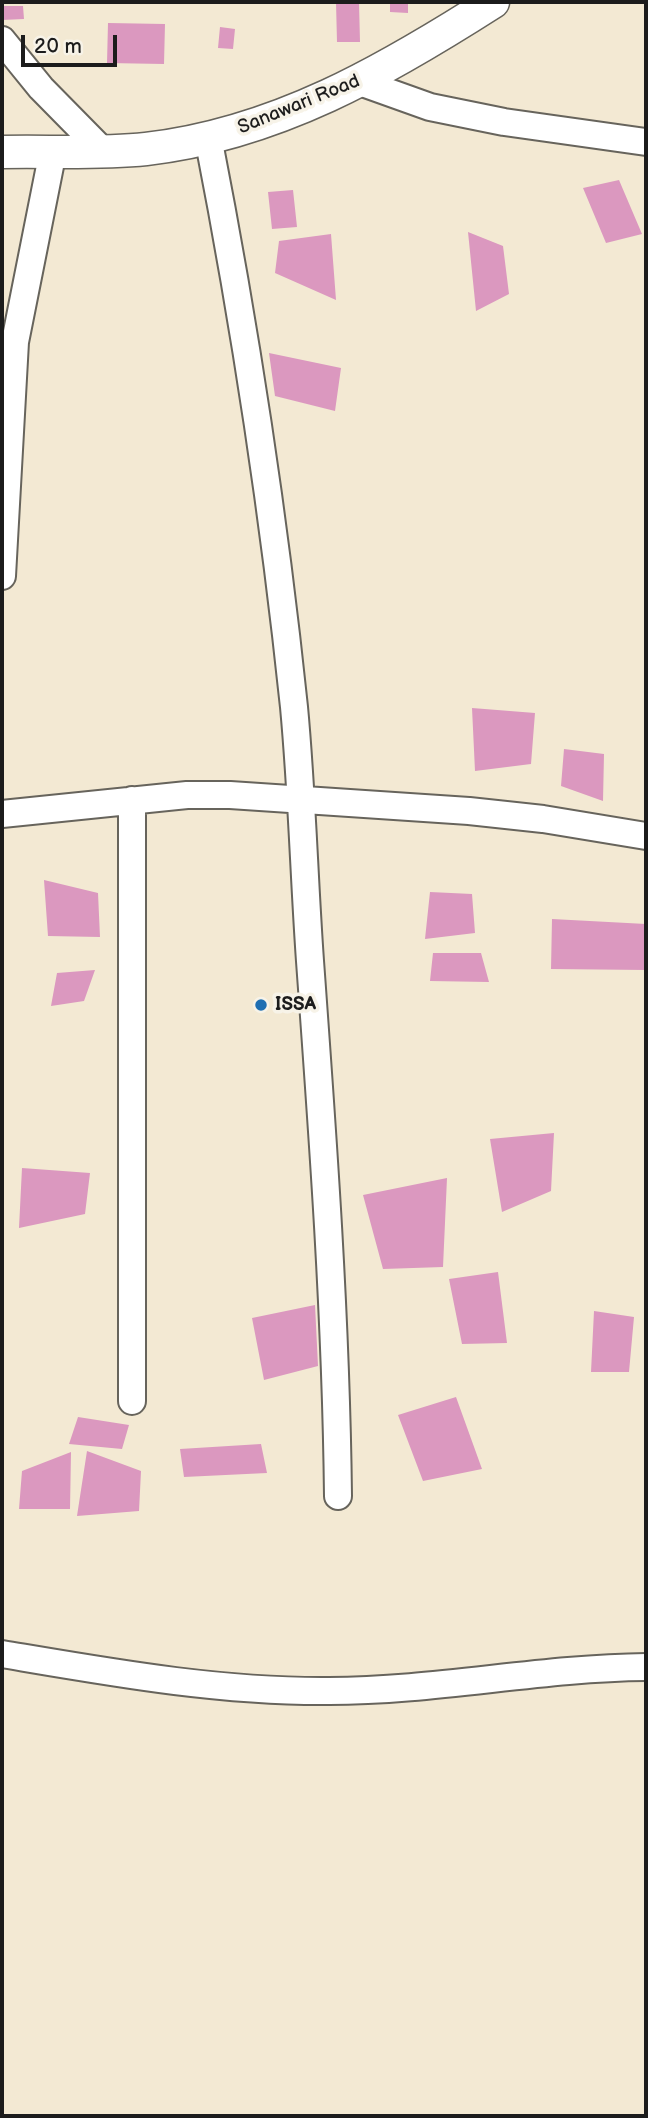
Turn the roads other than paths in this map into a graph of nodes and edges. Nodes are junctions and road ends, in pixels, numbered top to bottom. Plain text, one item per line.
1 (493, 2) edge
2 (2, 40) edge
3 (360, 82) junction
4 (208, 137) junction
5 (646, 142) edge
6 (53, 151) junction
7 (2, 152) edge
8 (104, 152) junction
9 (2, 576) edge
10 (132, 800) junction
11 (302, 800) junction
12 (2, 814) edge
13 (646, 836) edge
14 (132, 1401) dead end
15 (338, 1496) dead end
16 (2, 1654) edge
17 (646, 1667) edge

1 - 3 street, Sanawari Road
2 - 8 street
3 - 4 street, Sanawari Road
3 - 5 street
4 - 8 street, Sanawari Road
4 - 11 street
6 - 7 street, Sanawari Road
6 - 8 street, Sanawari Road
6 - 9 street
10 - 11 street
10 - 12 street
10 - 14 street
11 - 13 street
11 - 15 street
16 - 17 street

